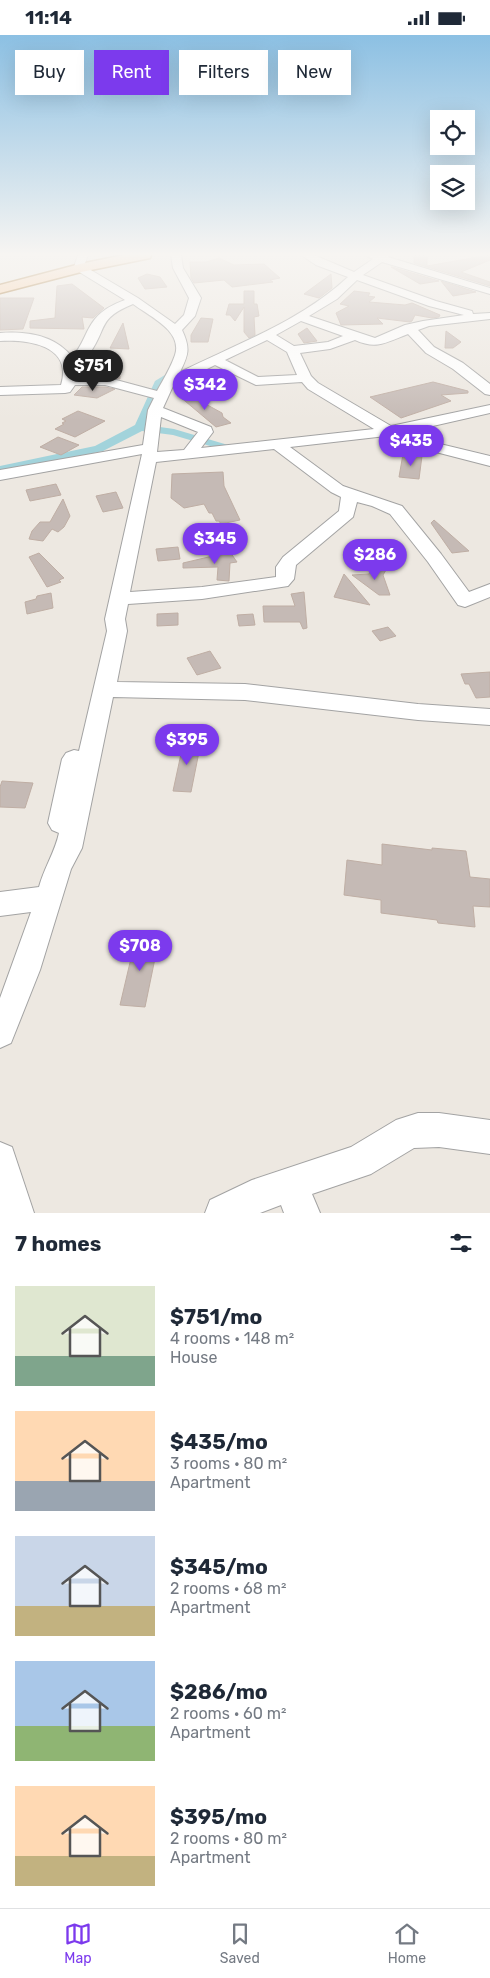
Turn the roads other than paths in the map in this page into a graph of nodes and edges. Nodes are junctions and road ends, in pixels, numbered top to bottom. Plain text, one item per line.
1 (112, 310) edge
2 (148, 310) edge
3 (191, 310) edge
4 (312, 310) edge
5 (461, 310) edge
6 (490, 316) edge
7 (300, 317) junction
8 (477, 317) junction
9 (410, 328) junction
10 (176, 330) junction
11 (268, 335) junction
12 (355, 336) junction
13 (0, 337) edge
14 (90, 343) junction
15 (52, 345) junction
16 (292, 350) junction
17 (214, 360) junction
18 (70, 374) junction
19 (305, 378) junction
20 (0, 391) edge
21 (490, 391) edge
22 (162, 396) junction
23 (490, 409) edge
24 (390, 431) junction
25 (277, 444) junction
26 (149, 453) junction
27 (188, 454) junction
28 (490, 461) edge
29 (0, 475) edge
30 (350, 495) junction
31 (490, 590) edge
32 (117, 609) junction
33 (97, 701) junction
34 (490, 717) edge
35 (49, 898) junction
36 (0, 904) edge
37 (0, 1032) edge
38 (490, 1137) edge
39 (0, 1159) edge
40 (296, 1199) edge
41 (16, 1213) edge
42 (223, 1213) edge

1 - 14 street
2 - 10 street
3 - 10 street
4 - 7 street
5 - 8 street
6 - 8 street
7 - 11 street
7 - 12 street
8 - 9 street
9 - 12 street
9 - 21 street
10 - 22 street
11 - 16 street
11 - 17 street
12 - 16 street
13 - 15 street
14 - 15 street
14 - 18 street
15 - 18 street
16 - 19 street
17 - 19 street
17 - 22 street
18 - 20 street
18 - 22 street
19 - 24 street
22 - 26 street
22 - 27 street
23 - 24 street
24 - 25 street
24 - 28 street
25 - 27 street
25 - 30 street
26 - 27 street
26 - 29 street
26 - 32 street
30 - 31 street
30 - 32 street
32 - 33 street
33 - 34 street
33 - 35 street
35 - 36 street
35 - 37 street
38 - 40 street
39 - 41 street
40 - 42 street

